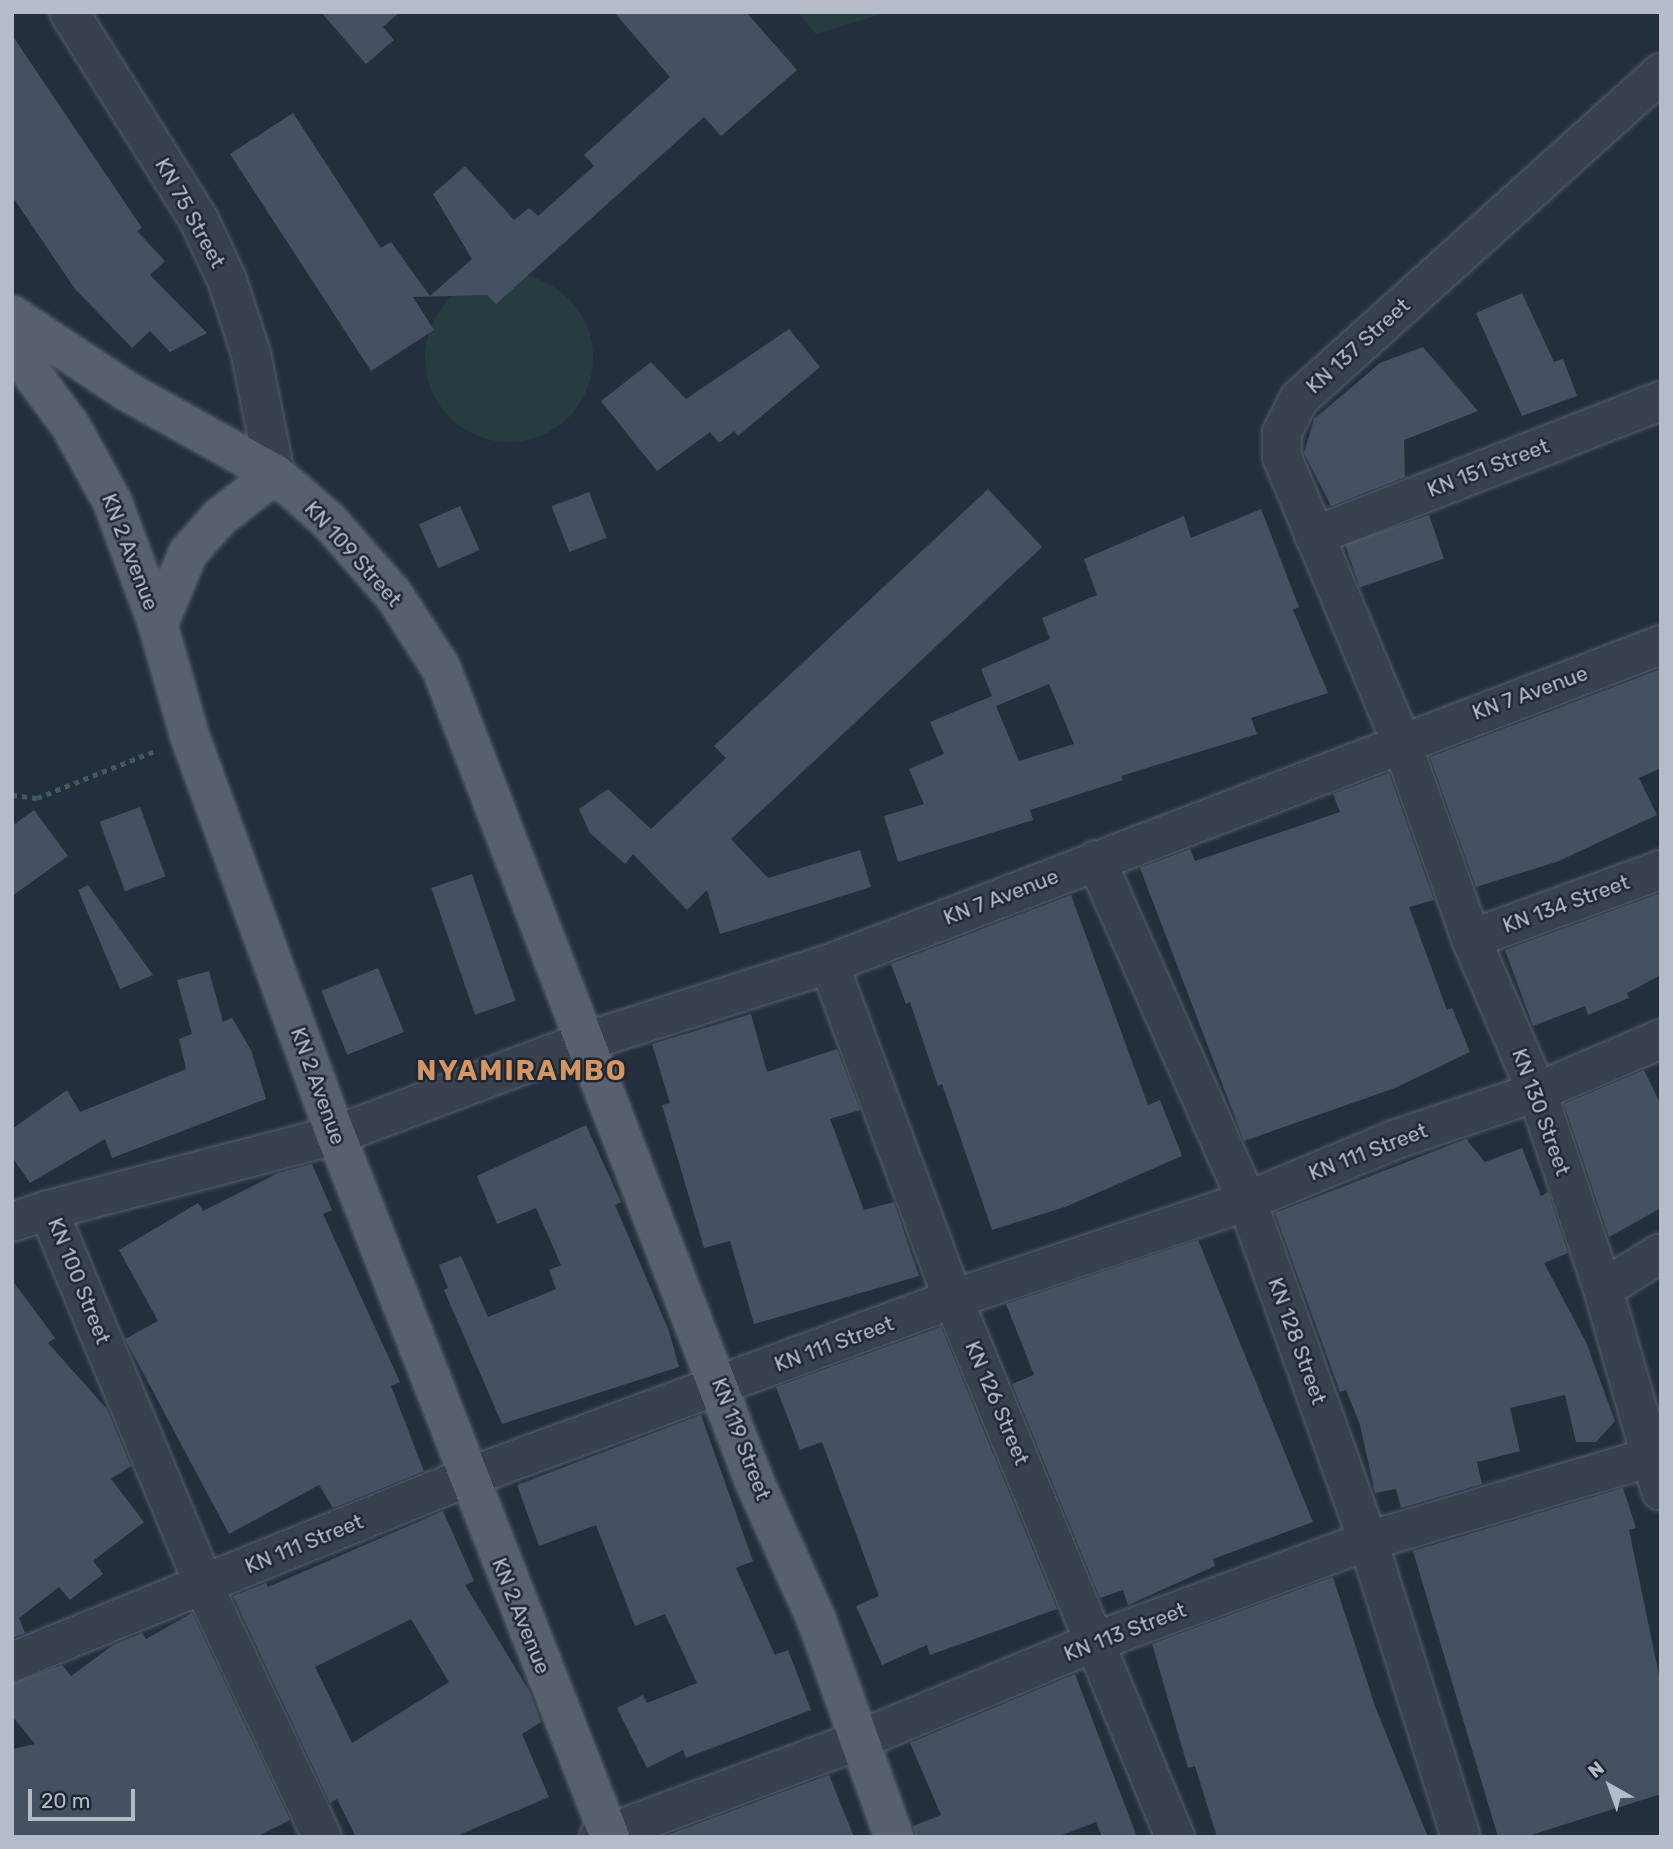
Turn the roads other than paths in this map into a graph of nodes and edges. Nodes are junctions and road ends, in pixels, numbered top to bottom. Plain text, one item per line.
1 (69, 12) edge
2 (1661, 73) edge
3 (12, 315) edge
4 (12, 346) edge
5 (1661, 401) edge
6 (275, 474) junction
7 (1314, 536) junction
8 (158, 625) junction
9 (1661, 645) edge
10 (1401, 741) junction
11 (1096, 860) junction
12 (1661, 870) edge
13 (1471, 939) junction
14 (829, 964) junction
15 (1661, 1039) edge
16 (584, 1042) junction
17 (1537, 1092) junction
18 (335, 1135) junction
19 (1247, 1201) junction
20 (48, 1210) junction
21 (12, 1222) edge
22 (1661, 1253) edge
23 (1603, 1289) junction
24 (953, 1299) junction
25 (721, 1386) junction
26 (1654, 1452) edge
27 (466, 1478) junction
28 (1368, 1541) junction
29 (205, 1584) junction
30 (1097, 1641) junction
31 (12, 1662) edge
32 (857, 1741) junction
33 (606, 1836) edge
34 (322, 1837) edge
35 (894, 1837) edge
36 (1175, 1837) edge
37 (1461, 1837) edge

1 - 6 street, KN 75 Street
2 - 7 street, KN 137 Street
3 - 6 main road, KN 109 Street
4 - 8 main road, KN 2 Avenue
5 - 7 street, KN 151 Street
6 - 8 main road
6 - 16 main road, KN 109 Street
7 - 10 street, KN 137 Street
8 - 18 main road, KN 2 Avenue
9 - 10 street, KN 7 Avenue
10 - 11 street, KN 7 Avenue
10 - 13 street, KN 130 Street
11 - 14 street, KN 7 Avenue
11 - 19 street, KN 128 Street
12 - 13 street, KN 134 Street
13 - 17 street, KN 130 Street
14 - 16 street, KN 7 Avenue
14 - 24 street, KN 126 Street
15 - 17 street, KN 111 Street
16 - 18 street, KN 7 Avenue
16 - 25 main road, KN 119 Street
17 - 19 street, KN 111 Street
17 - 23 street, KN 130 Street
18 - 20 street, KN 100 Street
18 - 27 main road, KN 2 Avenue
19 - 24 street, KN 111 Street
19 - 28 street, KN 128 Street
20 - 21 street
20 - 29 street, KN 100 Street
22 - 23 street
23 - 26 street, KN 130 Street
24 - 25 street, KN 111 Street
24 - 30 street, KN 126 Street
25 - 27 street, KN 111 Street
25 - 32 main road, KN 119 Street
26 - 28 street, KN 113 Street
27 - 29 street, KN 111 Street
27 - 33 main road, KN 2 Avenue
28 - 30 street, KN 113 Street
28 - 37 street, KN 128 Street
29 - 31 street, KN 111 Street
29 - 34 street, KN 100 Street
30 - 32 street, KN 113 Street
30 - 36 street, KN 126 Street
32 - 33 street, KN 113 Street
32 - 35 main road, KN 119 Street

